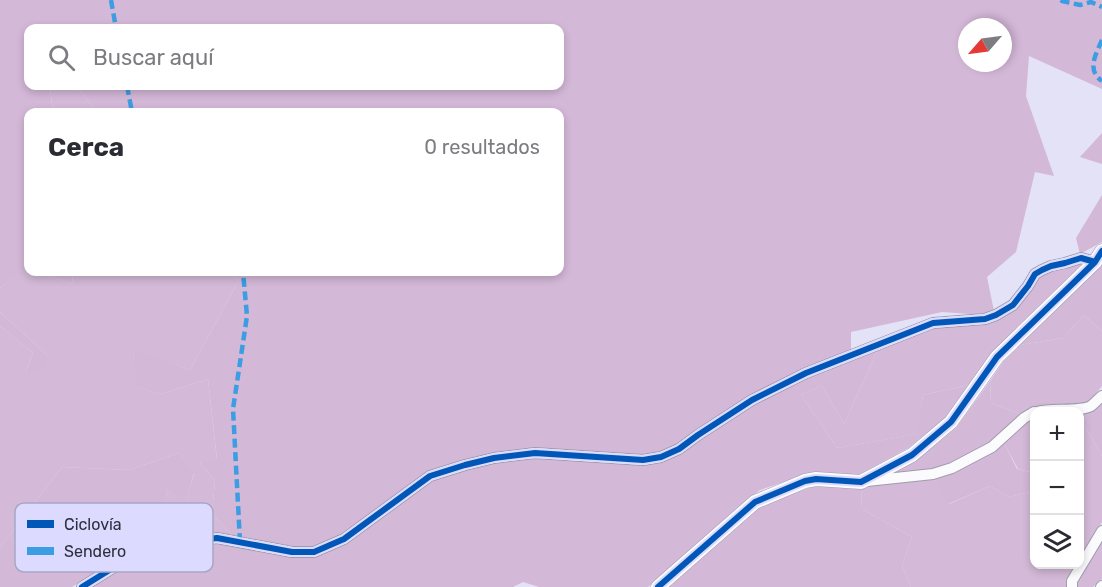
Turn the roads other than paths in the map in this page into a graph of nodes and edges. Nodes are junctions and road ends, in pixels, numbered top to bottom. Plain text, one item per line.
1 (1098, 256) edge
2 (1102, 396) edge
3 (1084, 409) edge
4 (1030, 415) edge
5 (861, 482) junction
6 (1102, 531) edge
7 (213, 539) edge
8 (106, 572) edge
9 (82, 587) edge
10 (658, 587) edge
11 (1072, 587) edge

1 - 5 street
1 - 7 street
2 - 3 street
4 - 5 street
5 - 10 street
6 - 11 street
8 - 9 street

